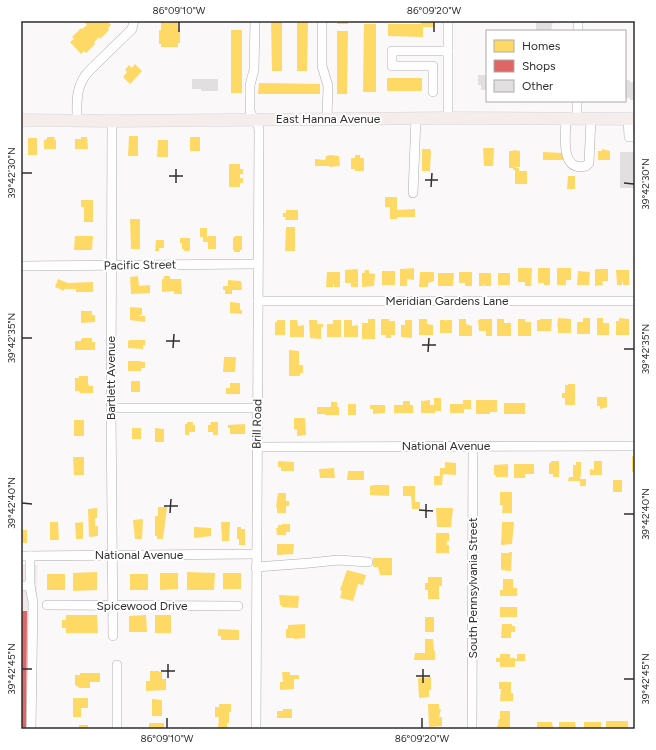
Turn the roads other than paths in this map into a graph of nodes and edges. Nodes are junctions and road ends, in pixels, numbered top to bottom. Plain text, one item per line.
1 (134, 21) edge
2 (255, 21) edge
3 (322, 21) edge
4 (448, 21) edge
5 (434, 51) junction
6 (448, 51) junction
7 (433, 66) junction
8 (433, 92) dead end
9 (577, 102) edge
10 (416, 118) junction
11 (448, 118) junction
12 (572, 118) junction
13 (591, 118) junction
14 (632, 118) edge
15 (255, 119) junction
16 (327, 119) junction
17 (21, 120) edge
18 (77, 121) junction
19 (112, 121) junction
20 (635, 137) edge
21 (413, 193) dead end
22 (258, 264) junction
23 (21, 266) edge
24 (112, 266) junction
25 (258, 301) junction
26 (635, 301) edge
27 (111, 408) junction
28 (258, 408) junction
29 (473, 446) junction
30 (635, 446) edge
31 (257, 447) junction
32 (256, 554) junction
33 (112, 555) junction
34 (25, 556) edge
35 (368, 562) dead end
36 (256, 567) junction
37 (26, 586) edge
38 (47, 605) dead end
39 (113, 606) junction
40 (238, 606) dead end
41 (113, 636) dead end
42 (117, 665) dead end
43 (31, 729) edge
44 (118, 729) edge
45 (256, 729) edge
46 (472, 729) edge

1 - 18 street
2 - 15 street, Brill Road
3 - 16 street
4 - 6 street
5 - 6 street
5 - 7 street
5 - 7 street
6 - 11 street
7 - 8 street
9 - 12 street
10 - 11 main road, East Hanna Avenue
10 - 16 main road, East Hanna Avenue
10 - 21 street
11 - 12 main road, East Hanna Avenue
12 - 13 main road, East Hanna Avenue
12 - 13 street
13 - 14 main road, East Hanna Avenue
14 - 20 street
15 - 16 main road, East Hanna Avenue
15 - 19 main road, East Hanna Avenue
15 - 22 street, Brill Road
17 - 18 main road, East Hanna Avenue
18 - 19 main road, East Hanna Avenue
19 - 24 street, Bartlett Avenue
22 - 24 street, Pacific Street
22 - 25 street, Brill Road
23 - 24 street, Pacific Street
24 - 27 street, Bartlett Avenue
25 - 26 street, Meridian Gardens Lane
25 - 28 street, Brill Road
27 - 28 street
27 - 33 street, Bartlett Avenue
28 - 31 street, Brill Road
29 - 30 street, National Avenue
29 - 31 street, National Avenue
29 - 46 street, South Pennsylvania Street
31 - 32 street, Brill Road
32 - 33 street, National Avenue
32 - 36 street, Brill Road
33 - 34 street, National Avenue
33 - 39 street, Bartlett Avenue
34 - 37 street
35 - 36 street
36 - 45 street, Brill Road
37 - 43 street
38 - 39 street, Spicewood Drive
39 - 40 street, Spicewood Drive
39 - 41 street, Bartlett Avenue
42 - 44 street

